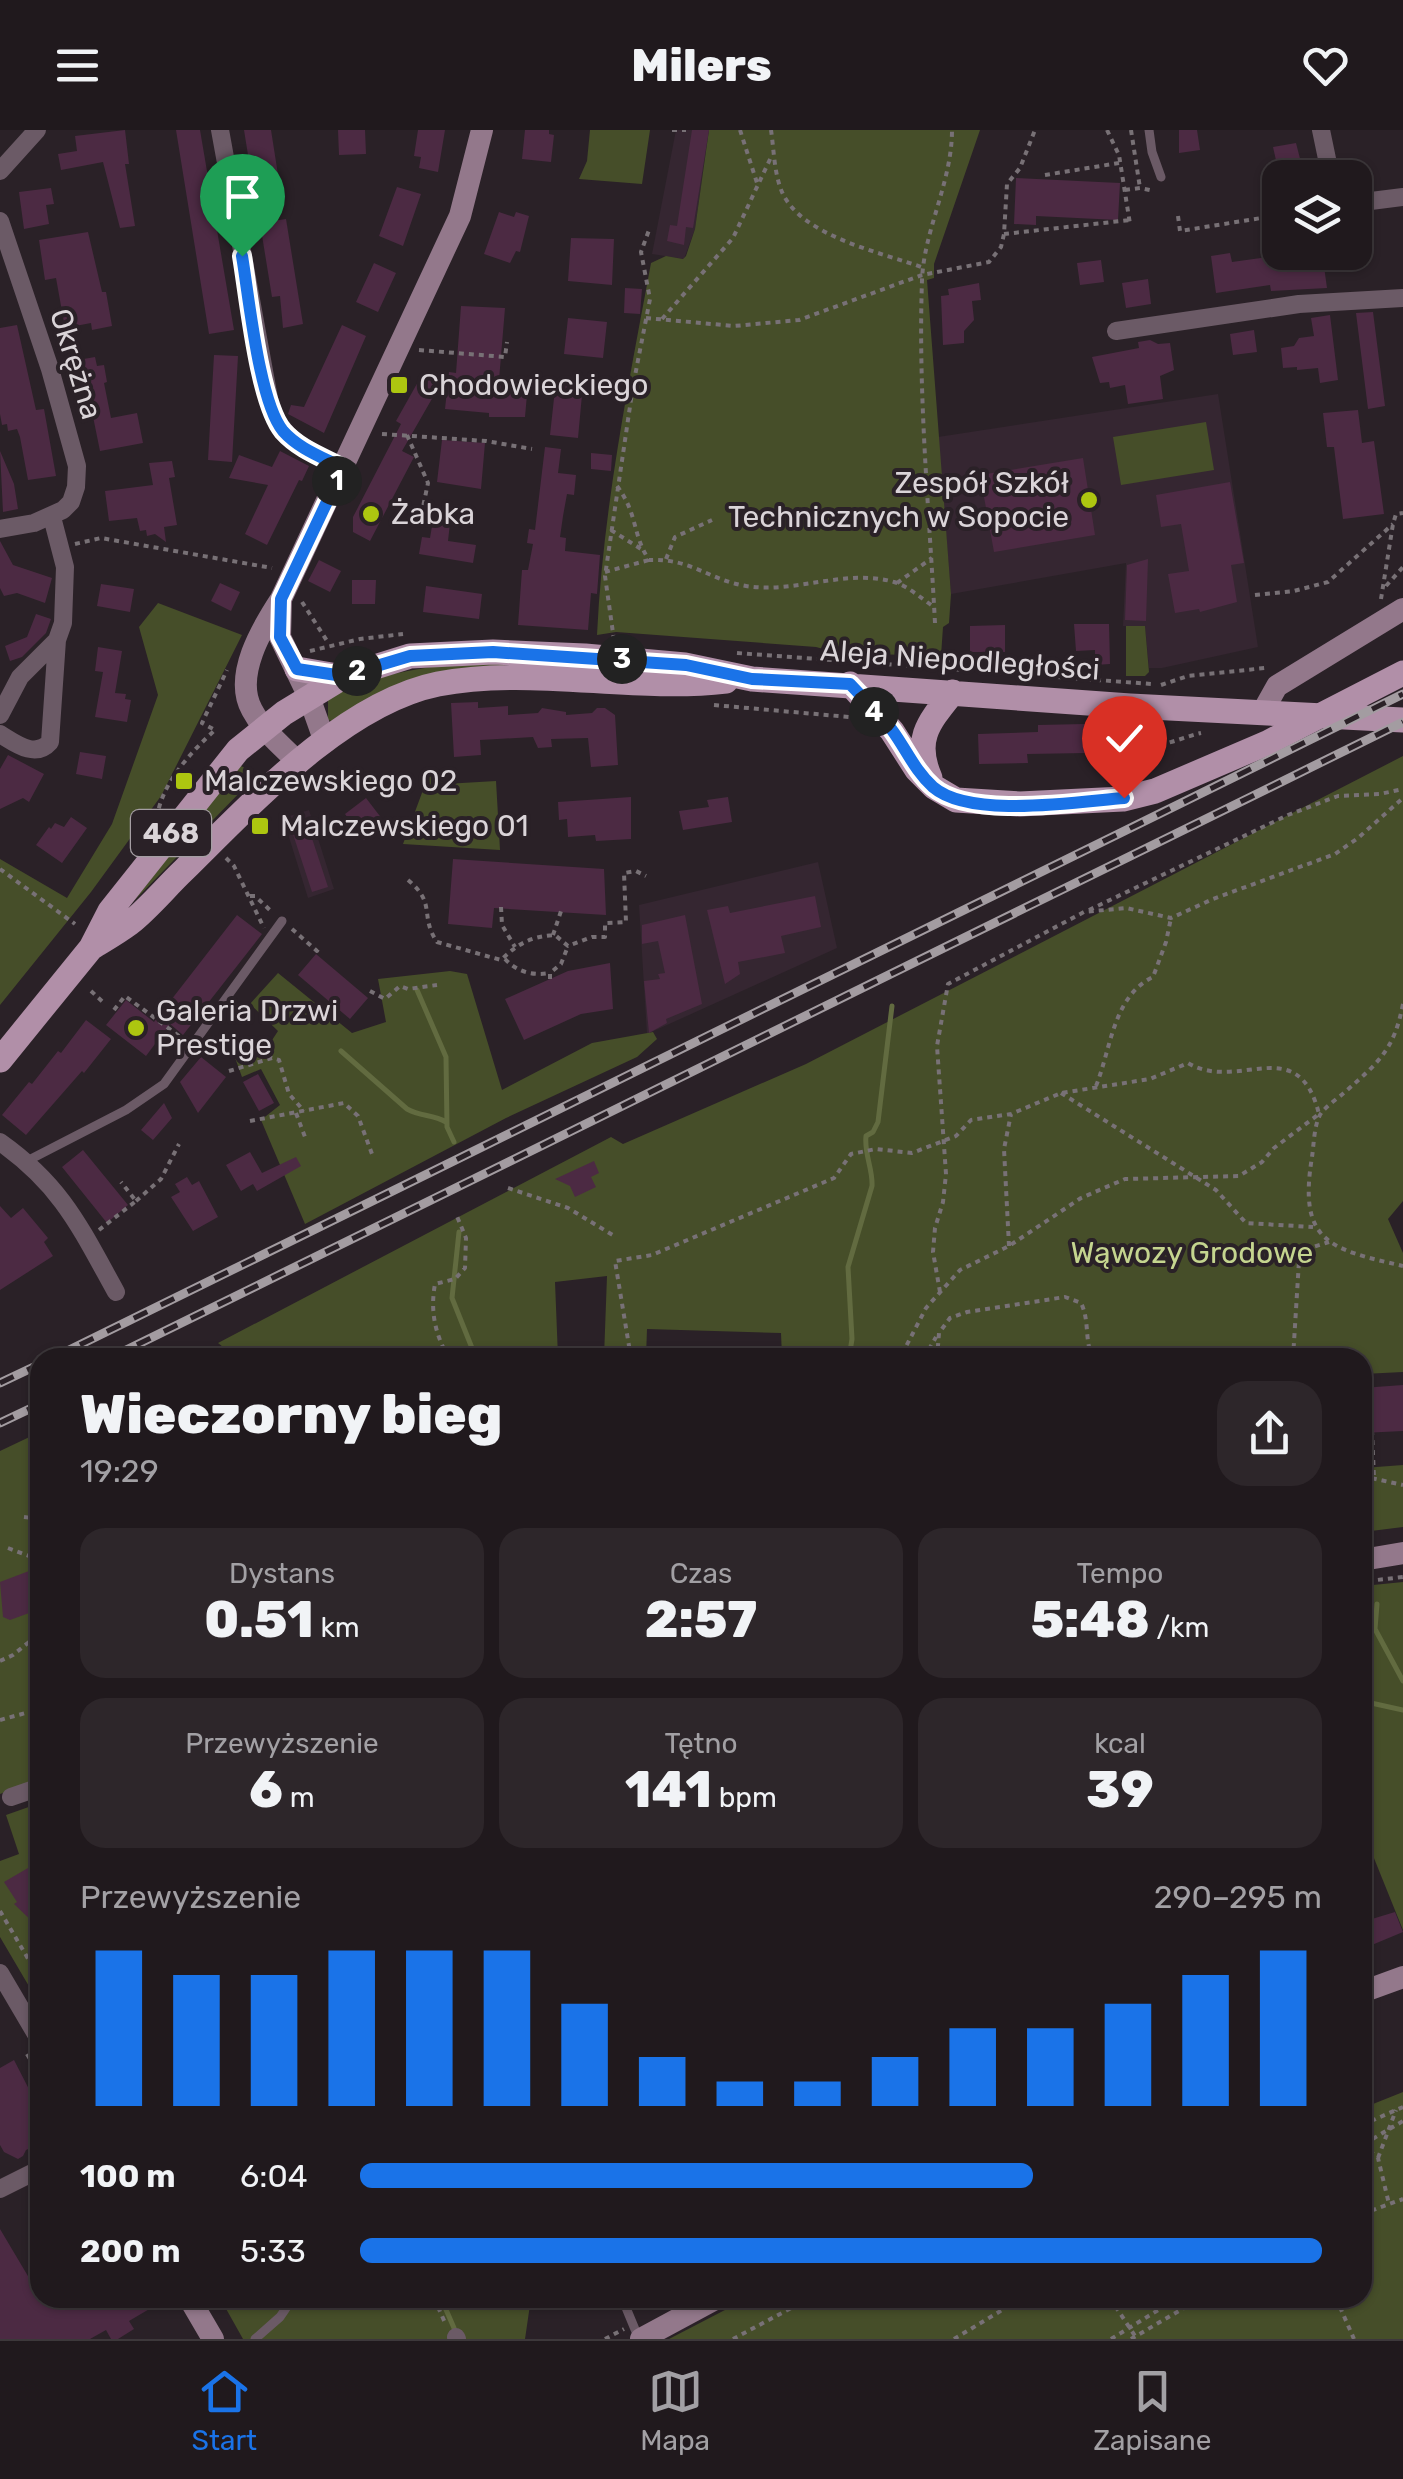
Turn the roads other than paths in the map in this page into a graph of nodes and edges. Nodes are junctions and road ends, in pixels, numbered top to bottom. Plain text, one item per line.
1 (37, 130) edge
2 (220, 130) edge
3 (482, 130) edge
4 (1149, 130) edge
5 (1321, 130) edge
6 (1327, 160) edge
7 (0, 171) edge
8 (1161, 176) dead end
9 (1403, 196) edge
10 (1372, 201) edge
11 (0, 221) edge
12 (1403, 298) edge
13 (1116, 331) dead end
14 (343, 468) junction
15 (52, 517) junction
16 (0, 529) edge
17 (289, 597) junction
18 (1392, 607) edge
19 (57, 640) junction
20 (297, 669) junction
21 (1403, 673) edge
22 (343, 676) junction
23 (752, 679) junction
24 (850, 684) junction
25 (953, 692) junction
26 (309, 697) junction
27 (1262, 711) junction
28 (0, 715) edge
29 (1403, 720) edge
30 (264, 728) junction
31 (0, 734) edge
32 (324, 742) junction
33 (299, 764) junction
34 (934, 788) junction
35 (282, 921) dead end
36 (91, 948) junction
37 (0, 1060) edge
38 (0, 1142) edge
39 (27, 1161) junction
40 (116, 1292) dead end
41 (1403, 1553) edge
42 (1372, 1558) edge
43 (30, 1791) edge
44 (11, 1798) dead end
45 (0, 1974) edge
46 (1403, 1977) edge
47 (1372, 1988) edge
48 (30, 2024) edge
49 (30, 2173) edge
50 (0, 2189) edge
51 (193, 2308) edge
52 (286, 2308) edge
53 (626, 2308) edge
54 (698, 2308) edge
55 (206, 2337) edge
56 (255, 2339) edge
57 (640, 2339) edge

1 - 7 street
2 - 14 street
3 - 14 main road
4 - 8 lane
5 - 6 street
9 - 10 street
11 - 15 street, Okrężna
12 - 13 street
14 - 17 main road
15 - 16 street
15 - 19 street
17 - 20 main road
17 - 30 main road
18 - 27 main road
19 - 28 street
19 - 31 street
20 - 22 main road
20 - 26 main road
21 - 34 main road
22 - 23 main road, Aleja Niepodległości / 468
22 - 26 main road, Aleja Niepodległości / 468
23 - 24 main road, Aleja Niepodległości / 468
23 - 32 main road, Aleja Niepodległości / 468
24 - 25 main road, Aleja Niepodległości / 468
24 - 34 main road
25 - 27 main road, Aleja Niepodległości / 468
25 - 34 main road
26 - 30 main road, Aleja Niepodległości / 468
26 - 32 main road
27 - 29 main road, Aleja Niepodległości / 468
30 - 33 main road
30 - 36 main road, Aleja Niepodległości / 468
32 - 33 main road, Aleja Niepodległości / 468
33 - 36 main road, Aleja Niepodległości / 468
35 - 39 lane
36 - 37 main road, Aleja Niepodległości / 468
38 - 39 street
39 - 40 street
41 - 42 main road
43 - 44 street
45 - 48 street
46 - 47 main road
49 - 50 street
51 - 55 main road
52 - 56 lane
53 - 57 lane
54 - 57 main road

